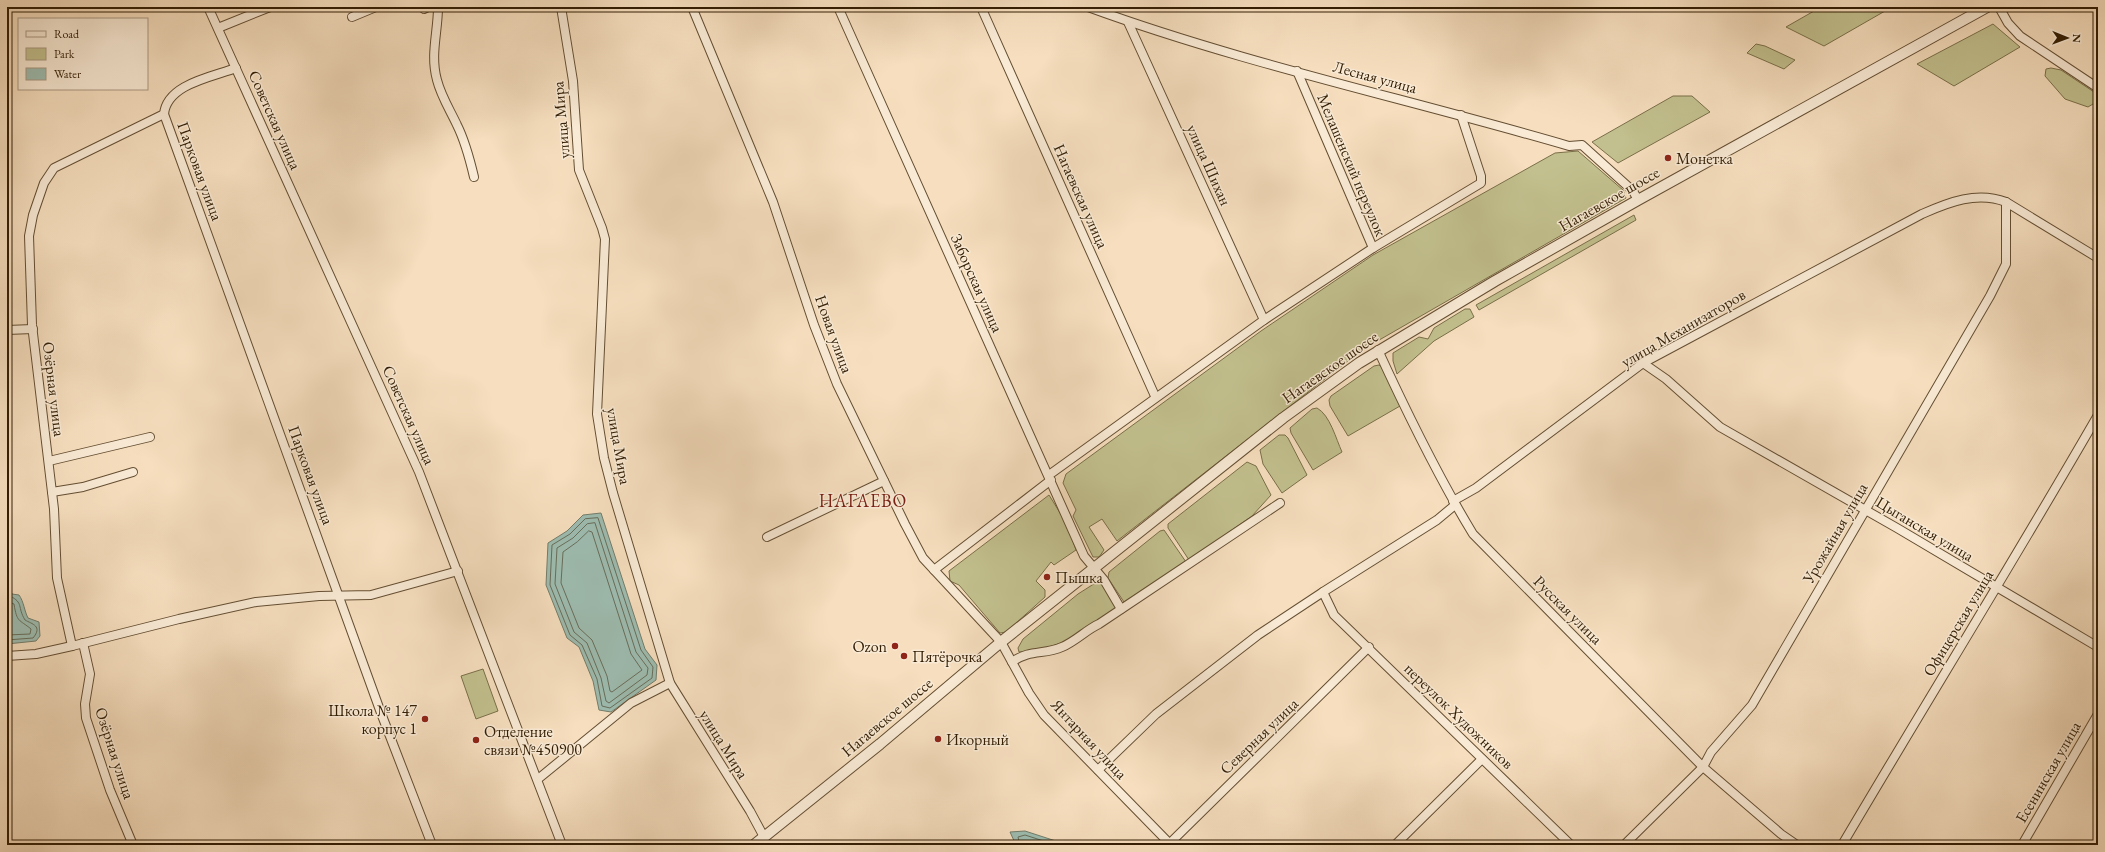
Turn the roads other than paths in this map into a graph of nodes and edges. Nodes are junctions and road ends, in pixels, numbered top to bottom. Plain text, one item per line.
1 (208, 7) edge
2 (270, 7) edge
3 (376, 7) edge
4 (438, 7) edge
5 (562, 7) edge
6 (692, 7) edge
7 (838, 7) edge
8 (981, 7) edge
9 (1088, 7) edge
10 (1987, 7) edge
11 (1999, 7) edge
12 (352, 17) dead end
13 (1128, 22) junction
14 (218, 28) junction
15 (236, 68) junction
16 (1297, 71) junction
17 (2098, 88) edge
18 (164, 114) junction
19 (1461, 115) junction
20 (474, 177) dead end
21 (1638, 200) junction
22 (2006, 202) junction
23 (1373, 248) junction
24 (2098, 258) edge
25 (1264, 320) junction
26 (33, 329) junction
27 (7, 330) edge
28 (1378, 350) junction
29 (1643, 363) junction
30 (1156, 396) junction
31 (2098, 415) edge
32 (150, 437) dead end
33 (49, 461) junction
34 (133, 472) dead end
35 (1050, 477) junction
36 (884, 481) junction
37 (52, 492) junction
38 (1280, 503) dead end
39 (1454, 503) junction
40 (1865, 510) junction
41 (767, 537) dead end
42 (1094, 568) junction
43 (934, 570) junction
44 (458, 571) junction
45 (1995, 587) junction
46 (1323, 592) junction
47 (339, 595) junction
48 (1121, 609) junction
49 (1001, 642) junction
50 (83, 643) junction
51 (72, 646) junction
52 (1369, 647) junction
53 (2098, 647) edge
54 (7, 656) edge
55 (1012, 662) junction
56 (670, 683) junction
57 (2098, 714) edge
58 (1482, 759) junction
59 (1703, 766) junction
60 (1098, 770) junction
61 (538, 779) junction
62 (759, 842) edge
63 (1169, 844) edge
64 (133, 845) edge
65 (432, 845) edge
66 (562, 845) edge
67 (1395, 845) edge
68 (1571, 845) edge
69 (1624, 845) edge
70 (1797, 845) edge
71 (1842, 845) edge
72 (2022, 845) edge

1 - 14 street, Советская улица
2 - 14 street
3 - 12 street
4 - 20 street
5 - 56 street, улица Мира
6 - 36 street, Новая улица
7 - 35 street, Заборская улица
8 - 30 street, Нагаевская улица
9 - 13 street, Лесная улица
10 - 21 street, Нагаевское шоссе
11 - 17 street
13 - 16 street, Лесная улица
13 - 25 street, улица Шихан
14 - 15 street, Советская улица
15 - 18 street
15 - 44 street, Советская улица
16 - 19 street, Лесная улица
16 - 23 street, Мелашенский переулок
18 - 26 street, Озёрная улица
18 - 47 street, Парковая улица
19 - 21 street, Лесная улица
19 - 23 street
21 - 28 street, Нагаевское шоссе
22 - 24 street, улица Механизаторов
22 - 29 street, улица Механизаторов
22 - 40 street, Урожайная улица
23 - 25 street
25 - 30 street
26 - 27 street
26 - 33 street, Озёрная улица
28 - 39 street, Русская улица
28 - 42 street, Нагаевское шоссе
29 - 39 street, улица Механизаторов
29 - 40 street, Цыганская улица
30 - 35 street
31 - 45 street, Офицерская улица
32 - 33 street
33 - 37 street, Озёрная улица
34 - 37 street
35 - 42 street, Заборская улица
35 - 43 street
36 - 41 street
36 - 43 street, Новая улица
37 - 51 street, Озёрная улица
38 - 48 street
39 - 46 street, улица Механизаторов
39 - 59 street, Русская улица
40 - 45 street, Цыганская улица
40 - 59 street, Урожайная улица
42 - 48 street, Заборская улица
42 - 49 street, Нагаевское шоссе
43 - 49 street, Новая улица
44 - 47 street
44 - 61 street, Советская улица
45 - 53 street, Цыганская улица
45 - 71 street, Офицерская улица
46 - 52 street, переулок Художников
46 - 60 street, улица Механизаторов
47 - 50 street
47 - 65 street, Парковая улица
48 - 55 street
49 - 55 street, Янтарная улица
49 - 62 street, Нагаевское шоссе
50 - 51 street
50 - 64 street, Озёрная улица
51 - 54 street
52 - 58 street, переулок Художников
52 - 63 street, Северная улица
55 - 60 street, Янтарная улица
56 - 61 street
56 - 62 street, улица Мира
57 - 72 street, Есенинская улица
58 - 67 street
58 - 68 street, переулок Художников
59 - 69 street, Урожайная улица
59 - 70 street, Русская улица
60 - 63 street, Янтарная улица
61 - 66 street, Советская улица

